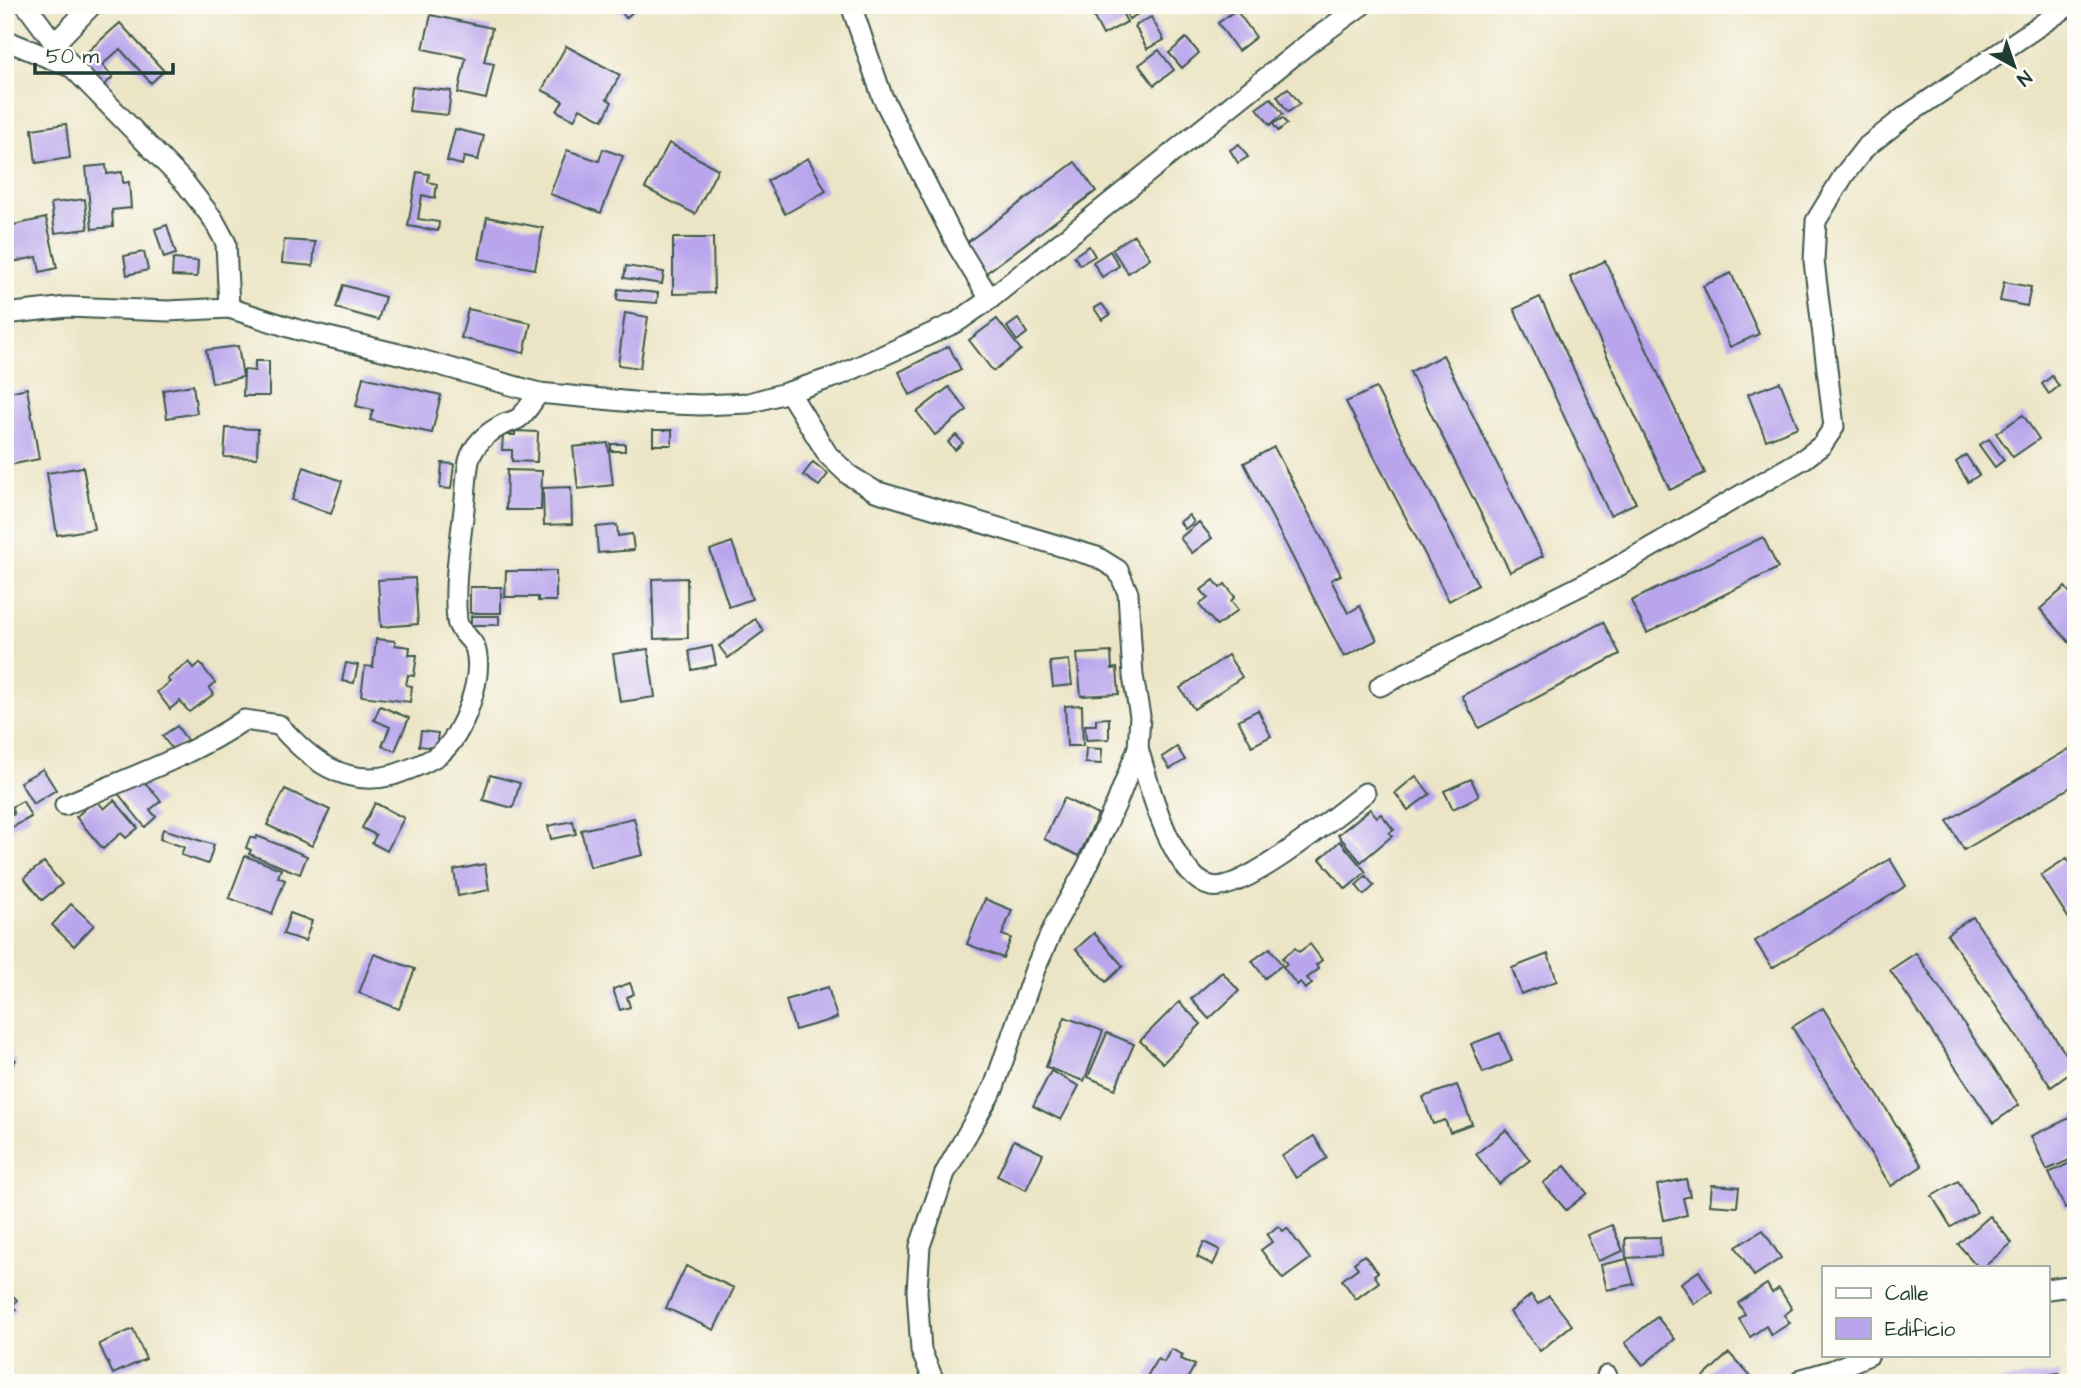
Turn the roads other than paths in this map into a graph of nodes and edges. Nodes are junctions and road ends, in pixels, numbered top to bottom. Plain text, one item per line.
1 (26, 5) edge
2 (92, 5) edge
3 (851, 5) edge
4 (1362, 5) edge
5 (2070, 5) edge
6 (5, 40) edge
7 (54, 44) junction
8 (72, 67) junction
9 (990, 299) junction
10 (229, 308) junction
11 (5, 314) edge
12 (789, 392) junction
13 (539, 393) junction
14 (1380, 686) dead end
15 (1138, 748) junction
16 (1365, 793) dead end
17 (65, 805) dead end
18 (2076, 1285) edge
19 (2050, 1289) edge
20 (1867, 1356) edge
21 (1802, 1379) dead end
22 (935, 1383) edge

1 - 7 street
2 - 7 street
3 - 9 street
4 - 9 street
5 - 14 street
6 - 8 street
7 - 8 street
8 - 10 street
9 - 12 street
10 - 11 street
10 - 13 street
12 - 13 street
12 - 15 street
13 - 17 street
15 - 16 street
15 - 22 street
18 - 19 street
20 - 21 street

